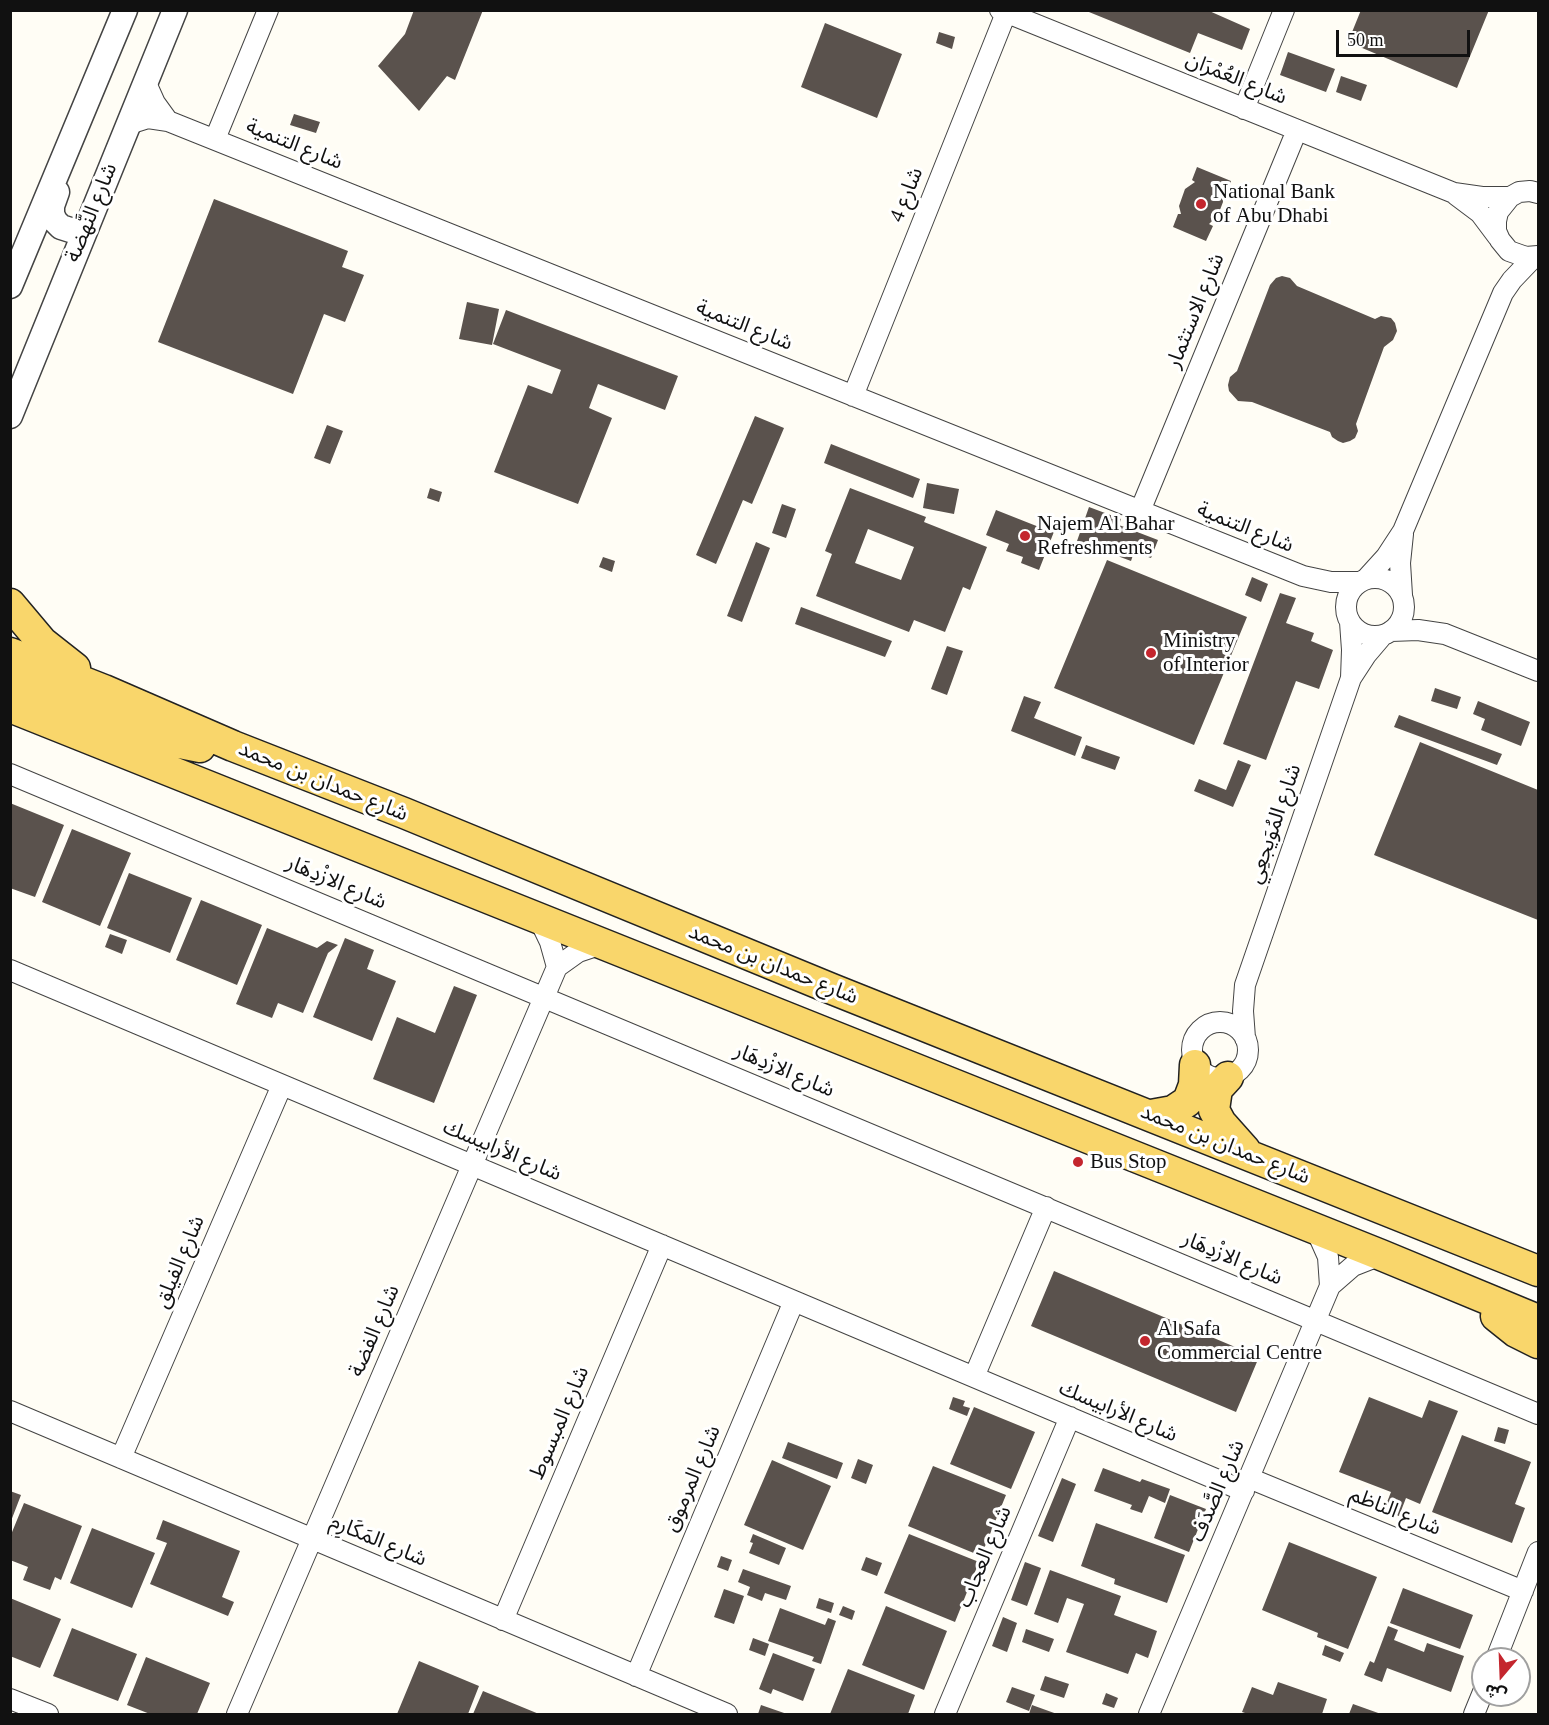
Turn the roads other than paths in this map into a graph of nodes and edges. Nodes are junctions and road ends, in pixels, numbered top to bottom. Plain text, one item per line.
1 (125, 10) edge
2 (174, 10) edge
3 (268, 10) edge
4 (1284, 10) edge
5 (1003, 12) edge
6 (146, 83) junction
7 (91, 94) junction
8 (1244, 109) junction
9 (168, 121) junction
10 (129, 124) junction
11 (1297, 130) junction
12 (215, 139) junction
13 (1539, 174) edge
14 (1454, 193) junction
15 (1539, 193) edge
16 (1514, 195) junction
17 (83, 234) junction
18 (1502, 242) junction
19 (1536, 256) edge
20 (10, 286) edge
21 (1496, 307) junction
22 (853, 396) junction
23 (10, 416) edge
24 (1140, 511) junction
25 (1403, 531) junction
26 (1303, 576) junction
27 (1363, 581) junction
28 (1402, 596) junction
29 (10, 604) edge
30 (1349, 618) junction
31 (1387, 633) junction
32 (1445, 634) junction
33 (10, 653) edge
34 (1539, 671) edge
35 (10, 678) edge
36 (1351, 678) junction
37 (104, 690) junction
38 (10, 707) edge
39 (232, 746) junction
40 (10, 774) edge
41 (539, 919) junction
42 (602, 944) junction
43 (557, 967) junction
44 (10, 970) edge
45 (1245, 985) junction
46 (544, 996) junction
47 (1212, 1023) junction
48 (1245, 1038) junction
49 (1195, 1065) junction
50 (1228, 1077) junction
51 (282, 1084) junction
52 (1151, 1115) junction
53 (1249, 1155) junction
54 (472, 1165) junction
55 (1046, 1207) junction
56 (1316, 1230) junction
57 (662, 1245) junction
58 (1381, 1255) junction
59 (1539, 1271) edge
60 (1330, 1286) junction
61 (1480, 1297) junction
62 (1539, 1299) edge
63 (794, 1301) junction
64 (1316, 1320) junction
65 (1539, 1320) edge
66 (1539, 1343) edge
67 (974, 1377) junction
68 (10, 1411) edge
69 (1539, 1414) edge
70 (1070, 1418) junction
71 (121, 1458) junction
72 (1247, 1485) junction
73 (312, 1539) junction
74 (1539, 1552) edge
75 (1523, 1591) junction
76 (503, 1620) junction
77 (1501, 1647) edge
78 (636, 1676) junction
79 (10, 1699) edge
80 (48, 1714) edge
81 (237, 1714) edge
82 (727, 1714) edge
83 (945, 1714) edge
84 (1149, 1714) edge

1 - 7 street
2 - 6 street, شارع النَّهضة
3 - 12 street
4 - 8 street
5 - 8 street, شارع العُمْرَان
5 - 22 street, شارع 4
6 - 9 street
6 - 10 street, شارع النَّهضة
7 - 17 street
7 - 20 street
8 - 11 street, شارع العُمْرَان
9 - 10 street, شارع التنمية
9 - 12 street, شارع التنمية
10 - 17 street, شارع النَّهضة
11 - 14 street, شارع العُمْرَان
11 - 24 street, شارع الاستثمار
12 - 22 street, شارع التنمية
13 - 16 street
14 - 16 street, شارع العُمْرَان
14 - 18 street, شارع العُمْرَان
15 - 16 street, شارع العُمْرَان
16 - 18 street
17 - 23 street, شارع النَّهضة
18 - 19 street
18 - 21 street
19 - 21 street
21 - 25 street
22 - 24 street, شارع التنمية
24 - 26 street, شارع التنمية
25 - 27 street
25 - 28 street
26 - 27 street, شارع التنمية
26 - 30 street, شارع التنمية
27 - 28 street
27 - 30 street
28 - 31 street
28 - 32 street
29 - 37 main road
30 - 31 street
30 - 36 street, شارع المُوَيجعِي
31 - 32 street
31 - 36 street, شارع المُوَيجعِي
32 - 34 street
33 - 37 main road, شارع حمدان بن محمد
35 - 39 main road
36 - 45 street, شارع المُوَيجعِي
37 - 39 main road, شارع حمدان بن محمد
38 - 41 main road, شارع حمدان بن محمد
39 - 52 main road, شارع حمدان بن محمد
40 - 46 street, شارع الازْدِهَار
41 - 42 main road, شارع حمدان بن محمد
41 - 43 street
42 - 43 street
42 - 56 main road, شارع حمدان بن محمد
43 - 46 street, شارع الفضة
44 - 51 street, شارع الأرابيسك
45 - 47 street, شارع المُوَيجعِي
45 - 48 street, شارع المُوَيجعِي
46 - 54 street, شارع الفضة
46 - 55 street, شارع الازْدِهَار
47 - 48 street
47 - 49 street
48 - 50 street
49 - 50 street
49 - 52 main road
50 - 53 main road
51 - 54 street, شارع الأرابيسك
51 - 71 street, شارع الفيلق
52 - 53 main road, شارع حمدان بن محمد
53 - 59 main road, شارع حمدان بن محمد
54 - 57 street, شارع الأرابيسك
54 - 73 street, شارع الفضة
55 - 64 street, شارع الازْدِهَار
55 - 67 street
56 - 58 main road, شارع حمدان بن محمد
56 - 60 street, شارع الصَّدَف
57 - 63 street, شارع الأرابيسك
57 - 76 street, شارع المبسوط
58 - 60 street, شارع الصَّدَف
58 - 61 main road, شارع حمدان بن محمد
60 - 64 street, شارع الصَّدَف
61 - 62 main road
61 - 65 main road, شارع حمدان بن محمد
61 - 66 main road
63 - 67 street, شارع الأرابيسك
63 - 78 street, شارع المرموق
64 - 69 street, شارع الازْدِهَار
64 - 72 street, شارع الصَّدَف
67 - 70 street, شارع الأرابيسك
68 - 71 street, شارع المَكَارِم
70 - 72 street, شارع الأرابيسك
70 - 83 street, شارع العجاب
71 - 73 street, شارع المَكَارِم
72 - 75 street, شارع الناظم
72 - 84 street, شارع الصَّدَف
73 - 76 street, شارع المَكَارِم
73 - 81 street, شارع الفضة
74 - 75 street
75 - 77 street
76 - 78 street, شارع المَكَارِم
78 - 82 street, شارع المَكَارِم
79 - 80 street

